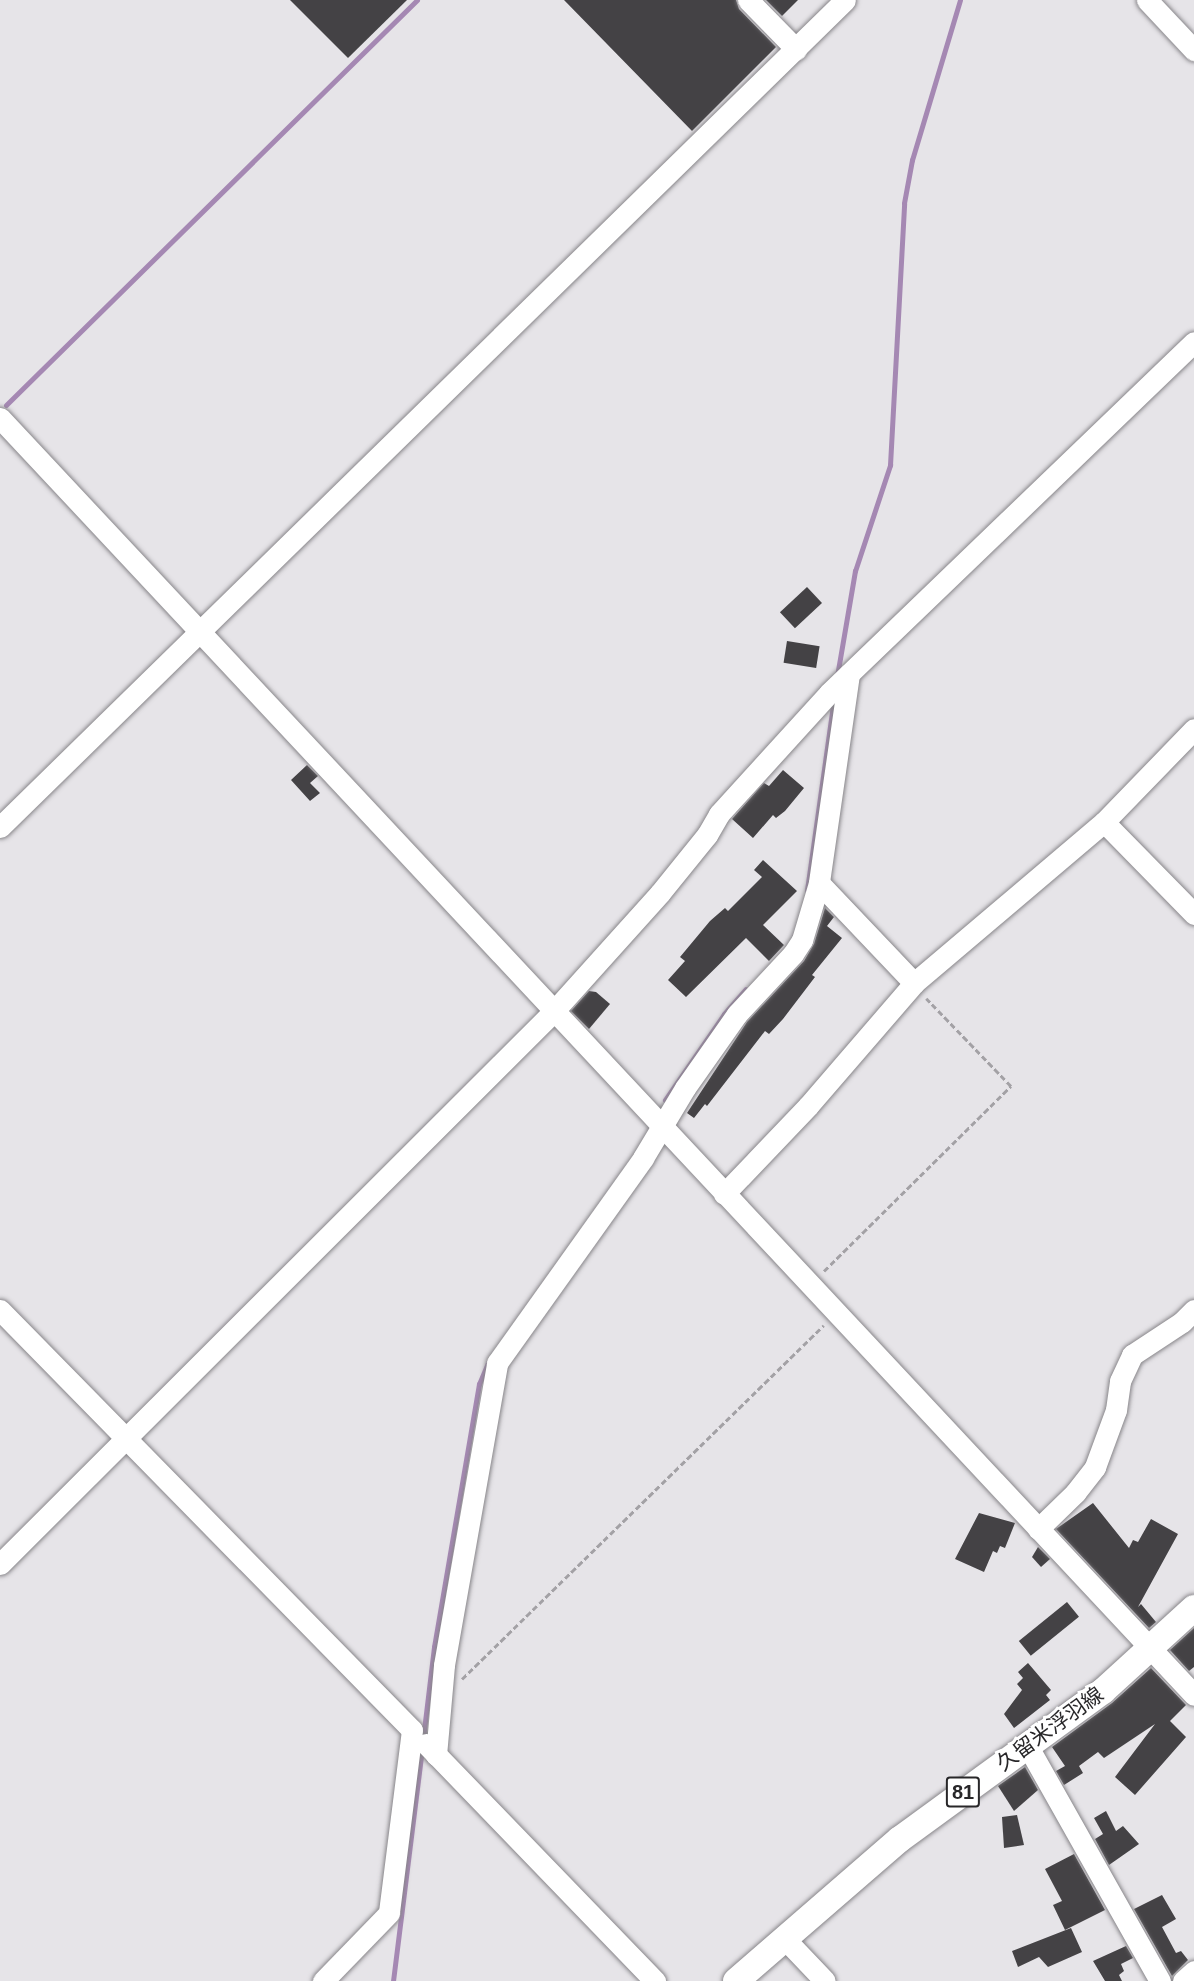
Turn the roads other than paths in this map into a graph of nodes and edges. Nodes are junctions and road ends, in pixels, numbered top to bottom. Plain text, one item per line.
1 (748, 0) edge
2 (845, 0) edge
3 (1147, 0) edge
4 (796, 49) junction
5 (1194, 50) edge
6 (1194, 342) edge
7 (0, 418) edge
8 (201, 629) junction
9 (840, 683) junction
10 (1194, 729) edge
11 (1104, 822) junction
12 (0, 827) edge
13 (819, 883) junction
14 (1194, 914) edge
15 (914, 982) junction
16 (553, 1012) junction
17 (656, 1122) junction
18 (724, 1194) junction
19 (0, 1310) edge
20 (1194, 1310) edge
21 (127, 1440) junction
22 (1038, 1528) junction
23 (0, 1564) edge
24 (1194, 1608) edge
25 (1149, 1649) junction
26 (1194, 1695) edge
27 (423, 1741) junction
28 (1027, 1745) junction
29 (784, 1938) junction
30 (1194, 1971) edge
31 (323, 1981) edge
32 (655, 1981) edge
33 (736, 1981) edge
34 (825, 1981) edge
35 (1160, 1981) edge
36 (1183, 1981) edge

1 - 4 street
2 - 4 street
3 - 5 street
4 - 8 street
6 - 9 street
7 - 8 street
8 - 12 street
8 - 16 street
9 - 13 street
9 - 16 street
10 - 11 street
11 - 14 street
11 - 15 street
13 - 15 street
13 - 17 street
15 - 18 street
16 - 17 street
16 - 21 street
17 - 18 street
17 - 27 street
18 - 22 street
19 - 21 street
20 - 22 street
21 - 23 street
21 - 27 street
22 - 25 street
24 - 25 main road, 久留米浮羽線 / 81
25 - 26 street
25 - 28 main road, 久留米浮羽線 / 81
27 - 31 street
27 - 32 street
28 - 29 main road, 久留米浮羽線 / 81
28 - 35 street
29 - 33 main road, 久留米浮羽線 / 81
29 - 34 street
30 - 36 street

